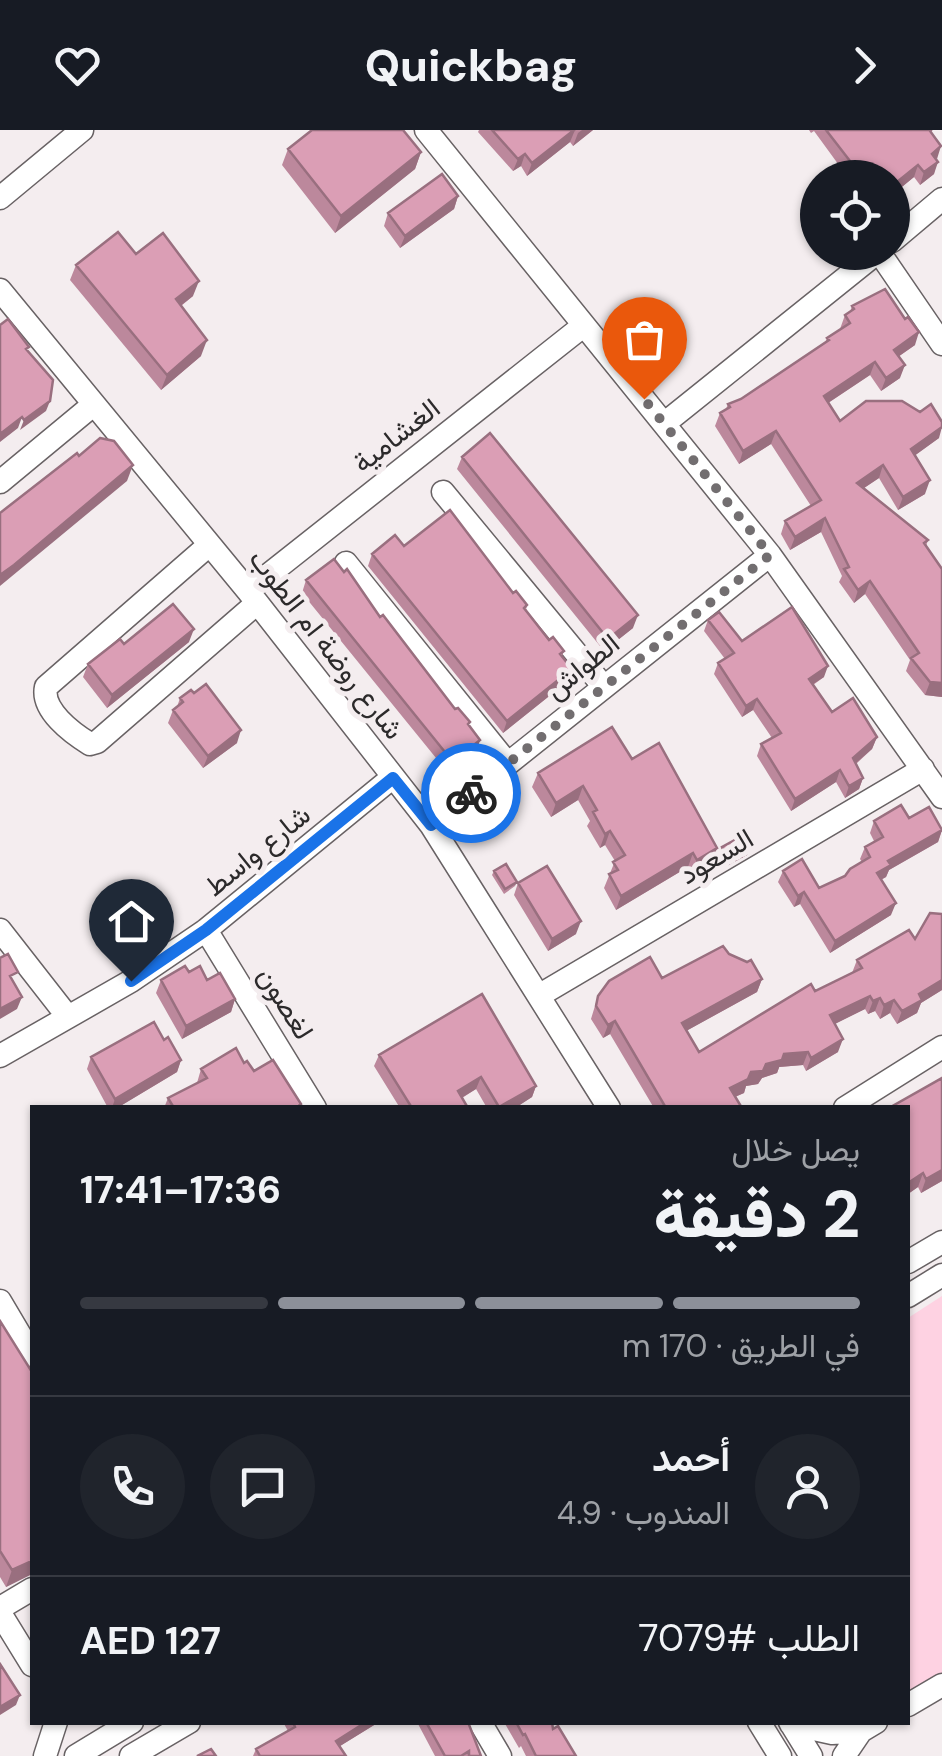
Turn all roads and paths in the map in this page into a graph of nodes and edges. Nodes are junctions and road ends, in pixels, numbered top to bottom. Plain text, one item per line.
1 (42, 130) edge
2 (82, 130) edge
3 (426, 130) edge
4 (58, 150) junction
5 (0, 198) edge
6 (942, 199) edge
7 (910, 225) edge
8 (857, 270) edge
9 (891, 270) edge
10 (0, 290) edge
11 (582, 326) junction
12 (942, 344) edge
13 (93, 405) junction
14 (665, 424) junction
15 (0, 482) edge
16 (443, 492) dead end
17 (209, 544) junction
18 (770, 555) junction
19 (346, 563) dead end
20 (252, 597) junction
21 (604, 687) junction
22 (508, 764) junction
23 (923, 768) junction
24 (393, 778) junction
25 (942, 796) edge
26 (431, 825) junction
27 (0, 930) edge
28 (206, 930) junction
29 (540, 995) junction
30 (68, 1017) junction
31 (942, 1047) edge
32 (0, 1056) edge
33 (313, 1105) edge
34 (607, 1105) edge
35 (850, 1105) edge
36 (942, 1242) edge
37 (910, 1261) edge
38 (942, 1276) edge
39 (910, 1295) edge
40 (0, 1301) edge
41 (23, 1319) edge
42 (30, 1347) edge
43 (30, 1590) edge
44 (0, 1611) edge
45 (30, 1663) edge
46 (942, 1685) edge
47 (910, 1703) edge
48 (55, 1725) edge
49 (127, 1725) edge
50 (184, 1725) edge
51 (482, 1725) edge
52 (792, 1725) edge
53 (799, 1725) edge
54 (868, 1727) edge
55 (138, 1754) edge
56 (45, 1756) edge
57 (76, 1756) edge
58 (500, 1756) edge
59 (811, 1756) edge
60 (844, 1756) edge

1 - 4 street
2 - 4 street
3 - 11 street
4 - 5 street
6 - 7 street
8 - 14 street
9 - 12 street
10 - 13 street, شارع روضة ام الطوب
11 - 14 street
11 - 20 street, الغشامية
13 - 15 street
13 - 17 street, شارع روضة ام الطوب
14 - 18 street
16 - 21 street
17 - 20 street, شارع روضة ام الطوب
17 - 20 street, الغشامية
18 - 21 street, الطواش
18 - 23 street
19 - 22 street
20 - 24 street, شارع روضة ام الطوب
21 - 22 street, الطواش
22 - 26 street, الطواش
23 - 25 street
23 - 29 street, السعود
24 - 26 street, شارع روضة ام الطوب
24 - 28 street, شارع واسط
26 - 29 street, شارع روضة ام الطوب
27 - 30 street
28 - 30 street, شارع واسط
28 - 33 street, لغصون
29 - 34 street, شارع روضة ام الطوب
30 - 32 street, شارع واسط
31 - 35 street
36 - 37 street
38 - 39 street
40 - 41 street
41 - 42 street
43 - 44 street
44 - 45 street
46 - 47 street
48 - 56 street
49 - 57 street
50 - 55 street
51 - 58 street
52 - 59 street
53 - 54 street
54 - 60 street

